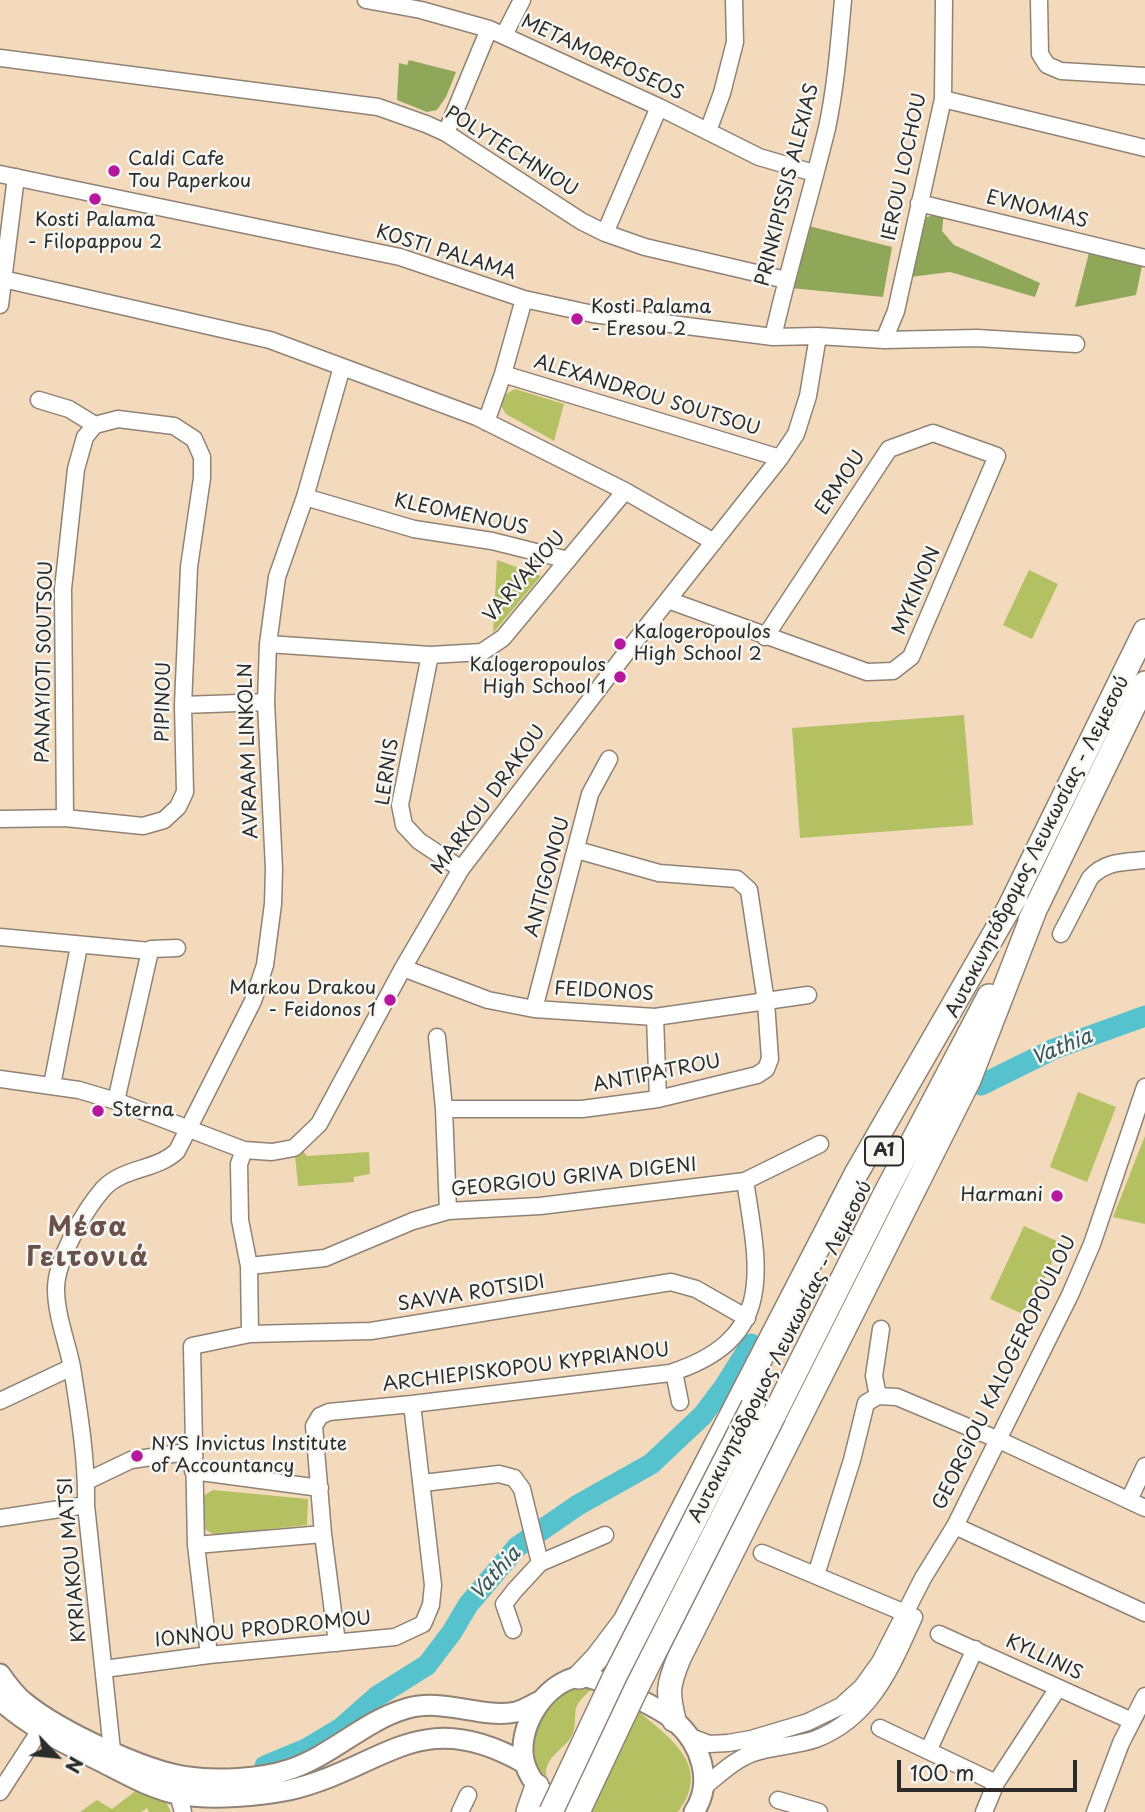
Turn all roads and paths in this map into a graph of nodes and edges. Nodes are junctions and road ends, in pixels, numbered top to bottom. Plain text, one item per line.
1 (366, 0) edge
2 (522, 0) edge
3 (734, 0) edge
4 (843, 0) edge
5 (944, 0) edge
6 (1039, 0) edge
7 (422, 5) edge
8 (497, 32) junction
9 (0, 58) edge
10 (1145, 76) edge
11 (943, 99) junction
12 (659, 107) junction
13 (708, 131) junction
14 (446, 133) junction
15 (1145, 148) edge
16 (814, 173) junction
17 (8, 175) edge
18 (919, 203) junction
19 (605, 233) junction
20 (1145, 258) edge
21 (4, 279) junction
22 (786, 280) junction
23 (524, 299) junction
24 (0, 305) edge
25 (818, 336) junction
26 (773, 337) junction
27 (884, 340) junction
28 (1076, 344) dead end
29 (342, 367) junction
30 (503, 374) junction
31 (39, 400) dead end
32 (486, 422) junction
33 (95, 425) junction
34 (997, 456) joint
35 (780, 458) junction
36 (625, 491) junction
37 (305, 497) junction
38 (714, 542) junction
39 (568, 560) junction
40 (668, 600) junction
41 (1145, 631) edge
42 (765, 637) junction
43 (268, 644) junction
44 (430, 655) junction
45 (1145, 684) edge
46 (266, 702) junction
47 (183, 705) junction
48 (609, 759) dead end
49 (0, 818) edge
50 (65, 818) junction
51 (577, 850) junction
52 (1145, 860) edge
53 (461, 869) junction
54 (1016, 896) junction
55 (1036, 907) junction
56 (1061, 934) dead end
57 (0, 937) edge
58 (79, 946) junction
59 (177, 948) dead end
60 (150, 951) junction
61 (403, 968) junction
62 (808, 995) dead end
63 (766, 1002) junction
64 (534, 1009) junction
65 (655, 1017) junction
66 (437, 1037) dead end
67 (0, 1079) edge
68 (52, 1085) junction
69 (1145, 1087) edge
70 (658, 1099) junction
71 (117, 1101) junction
72 (444, 1109) junction
73 (190, 1128) junction
74 (820, 1144) dead end
75 (244, 1150) junction
76 (745, 1181) junction
77 (448, 1211) junction
78 (249, 1266) junction
79 (747, 1318) junction
80 (881, 1329) dead end
81 (250, 1334) junction
82 (72, 1367) junction
83 (674, 1372) junction
84 (878, 1396) junction
85 (0, 1401) edge
86 (680, 1402) dead end
87 (412, 1404) junction
88 (764, 1411) junction
89 (999, 1440) junction
90 (194, 1451) junction
91 (1145, 1466) edge
92 (193, 1471) junction
93 (87, 1481) junction
94 (423, 1483) junction
95 (320, 1488) junction
96 (1129, 1500) junction
97 (86, 1505) junction
98 (1145, 1508) edge
99 (0, 1518) edge
100 (955, 1526) junction
101 (323, 1534) junction
102 (604, 1535) dead end
103 (196, 1545) junction
104 (762, 1553) dead end
105 (938, 1557) junction
106 (540, 1563) junction
107 (816, 1575) junction
108 (905, 1613) junction
109 (1145, 1613) edge
110 (513, 1630) dead end
111 (939, 1634) dead end
112 (337, 1643) junction
113 (975, 1649) junction
114 (209, 1655) junction
115 (104, 1669) junction
116 (0, 1674) edge
117 (579, 1677) junction
118 (1058, 1688) junction
119 (1145, 1696) edge
120 (0, 1700) edge
121 (540, 1701) junction
122 (1132, 1721) junction
123 (44, 1725) junction
124 (681, 1728) junction
125 (880, 1728) dead end
126 (929, 1749) junction
127 (112, 1750) junction
128 (524, 1763) junction
129 (996, 1783) junction
130 (537, 1786) junction
131 (0, 1792) edge
132 (468, 1795) dead end
133 (778, 1800) dead end
134 (180, 1803) edge
135 (700, 1803) edge
136 (460, 1812) edge
137 (528, 1812) edge
138 (551, 1812) edge
139 (568, 1812) edge
140 (578, 1812) edge
141 (819, 1812) edge
142 (984, 1812) edge
143 (1095, 1812) edge

1 - 7 street, METAMORFOSEOS
2 - 8 street
3 - 13 street
4 - 16 street, PRINKIPISSIS ALEXIAS
5 - 11 street, IEROU LOCHOU
6 - 10 street
7 - 8 street, METAMORFOSEOS
8 - 12 street, METAMORFOSEOS
8 - 14 street
9 - 14 street, POLYTECHNIOU
11 - 15 street
11 - 18 street, IEROU LOCHOU
12 - 13 street, METAMORFOSEOS
12 - 19 street
13 - 16 street, METAMORFOSEOS
14 - 19 street, POLYTECHNIOU
16 - 22 street, PRINKIPISSIS ALEXIAS
17 - 21 street
17 - 23 street, KOSTI PALAMA
18 - 20 street, EVNOMIAS
18 - 27 street, IEROU LOCHOU
19 - 22 street, POLYTECHNIOU
21 - 24 street
21 - 29 street
22 - 26 street, PRINKIPISSIS ALEXIAS
23 - 26 street, KOSTI PALAMA
23 - 30 street
25 - 26 street, KOSTI PALAMA
25 - 27 street, KOSTI PALAMA
25 - 35 street, MARKOU DRAKOU
27 - 28 street, KOSTI PALAMA
29 - 32 street
29 - 37 street, AVRAAM LINKOLN
30 - 32 street
30 - 35 street, ALEXANDROU SOUTSOU
31 - 33 street
32 - 36 street
33 - 47 street, PIPINOU
33 - 50 street, PANAYIOTI SOUTSOU
34 - 42 street, ERMOU
34 - 42 street, MYKINON
35 - 38 street, MARKOU DRAKOU
36 - 38 street
36 - 39 street, VARVAKIOU
37 - 39 street, KLEOMENOUS
37 - 43 street, AVRAAM LINKOLN
38 - 40 street, MARKOU DRAKOU
39 - 44 street, VARVAKIOU
40 - 42 street, MYKINON
40 - 53 street, MARKOU DRAKOU
41 - 54 highway, Αυτοκινητόδρομος Λευκωσίας - Λεμεσού / A1
43 - 44 street, VARVAKIOU
43 - 46 street, AVRAAM LINKOLN
44 - 53 street, LERNIS
45 - 55 highway, Αυτοκινητόδρομος Λευκωσίας - Λεμεσού / A1
46 - 47 street
46 - 73 street, AVRAAM LINKOLN
47 - 50 street, PIPINOU
48 - 51 street, ANTIGONOU
49 - 50 street, PIPINOU
51 - 63 street
51 - 64 street, ANTIGONOU
52 - 56 street
53 - 61 street, MARKOU DRAKOU
54 - 88 highway, Αυτοκινητόδρομος Λευκωσίας - Λεμεσού / A1
54 - 117 highway
55 - 88 highway, Αυτοκινητόδρομος Λευκωσίας - Λεμεσού / A1
55 - 124 highway
57 - 58 street
58 - 60 street
58 - 68 street
59 - 60 street
60 - 71 street
61 - 64 street, FEIDONOS
61 - 75 street, MARKOU DRAKOU
62 - 63 street, FEIDONOS
63 - 65 street, FEIDONOS
63 - 70 street, ANTIPATROU
64 - 65 street, FEIDONOS
65 - 70 street
66 - 72 street
67 - 68 street, MARKOU DRAKOU
68 - 71 street, MARKOU DRAKOU
69 - 89 street, GEORGIOU KALOGEROPOULOU
70 - 72 street, ANTIPATROU
71 - 73 street, MARKOU DRAKOU
72 - 77 street
73 - 75 street, MARKOU DRAKOU
73 - 82 street, AVRAAM LINKOLN
74 - 76 street, GEORGIOU GRIVA DIGENI
75 - 78 street
76 - 77 street, GEORGIOU GRIVA DIGENI
76 - 79 street, ARCHIEPISKOPOU KYPRIANOU
77 - 78 street, GEORGIOU GRIVA DIGENI
78 - 81 street
79 - 81 street, SAVVA ROTSIDI
79 - 83 street, ARCHIEPISKOPOU KYPRIANOU
80 - 84 street
81 - 90 street, SAVVA ROTSIDI
82 - 85 street
82 - 93 street, KYRIAKOU MATSI
83 - 86 street
83 - 87 street, ARCHIEPISKOPOU KYPRIANOU
84 - 89 street
84 - 107 street
87 - 94 street
87 - 95 street, ARCHIEPISKOPOU KYPRIANOU
88 - 138 highway, Αυτοκινητόδρομος Λευκωσίας - Λεμεσού / A1, bridge
88 - 140 highway, Αυτοκινητόδρομος Λευκωσίας - Λεμεσού / A1, bridge
89 - 96 street
89 - 100 street, GEORGIOU KALOGEROPOULOU
90 - 92 street
90 - 93 street
91 - 96 street
92 - 95 street
92 - 103 street
93 - 97 street, KYRIAKOU MATSI
94 - 106 street
94 - 112 street, IONNOU PRODROMOU
95 - 101 street
96 - 98 street
97 - 99 street
97 - 115 street, KYRIAKOU MATSI
100 - 105 street, GEORGIOU KALOGEROPOULOU
100 - 109 street
101 - 103 street
101 - 112 street
102 - 106 street
103 - 114 street
104 - 107 street
105 - 108 street
105 - 135 street
106 - 110 street
107 - 108 street
108 - 124 street
111 - 113 street, KYLLINIS
112 - 114 street, IONNOU PRODROMOU
113 - 118 street, KYLLINIS
113 - 126 street
114 - 115 street, IONNOU PRODROMOU
115 - 127 street, KYRIAKOU MATSI
116 - 123 main road
117 - 121 main road
117 - 124 main road
118 - 122 street, KYLLINIS
118 - 129 street
119 - 122 street
120 - 123 main road
121 - 127 main road
121 - 128 main road
122 - 143 street
123 - 127 main road
123 - 131 street
123 - 134 main road
124 - 135 main road
125 - 126 street
126 - 129 street
128 - 130 main road
128 - 134 main road
129 - 142 street
130 - 137 highway
130 - 139 main road
132 - 136 street
133 - 141 street

